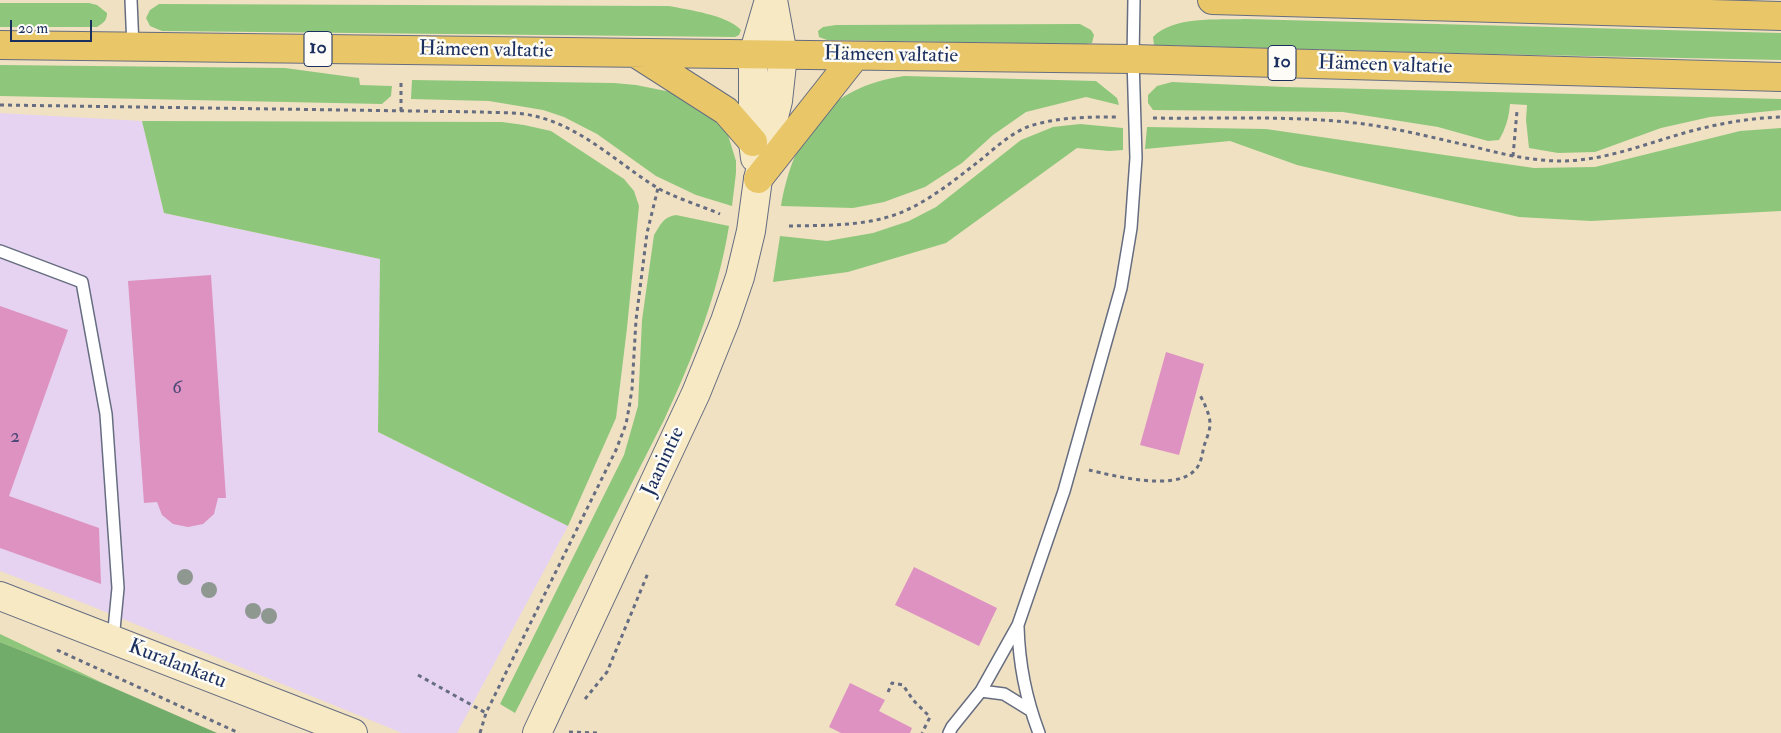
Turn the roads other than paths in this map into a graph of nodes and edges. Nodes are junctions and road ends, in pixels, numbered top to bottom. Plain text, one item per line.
1 (131, 0) edge
2 (771, 0) edge
3 (1134, 0) edge
4 (1212, 0) edge
5 (1781, 16) edge
6 (0, 45) edge
7 (133, 47) junction
8 (637, 54) junction
9 (753, 55) junction
10 (783, 55) junction
11 (855, 56) junction
12 (1133, 59) junction
13 (1781, 76) edge
14 (753, 142) junction
15 (758, 179) junction
16 (0, 251) edge
17 (0, 596) edge
18 (1018, 625) junction
19 (113, 640) junction
20 (981, 691) junction
21 (1030, 710) junction
22 (1038, 732) edge
23 (353, 733) edge
24 (536, 733) edge
25 (949, 733) edge

1 - 7 lane
2 - 9 main road, Jaanintie
2 - 10 main road, Jaanintie
3 - 12 lane
4 - 5 highway
6 - 7 highway, Hämeen valtatie / 10
7 - 8 highway, Hämeen valtatie / 10
8 - 9 highway, Hämeen valtatie / 10
8 - 14 highway
9 - 10 highway, Hämeen valtatie / 10
9 - 14 main road, Jaanintie
10 - 11 highway, Hämeen valtatie / 10
10 - 15 main road, Jaanintie
11 - 12 highway, Hämeen valtatie / 10
11 - 15 highway
12 - 13 highway, Hämeen valtatie / 10
12 - 18 lane
14 - 15 main road, Jaanintie
15 - 24 main road, Jaanintie
16 - 19 lane
17 - 19 main road, Kuralankatu
18 - 20 lane
18 - 21 lane
19 - 23 main road, Kuralankatu
20 - 21 lane
20 - 25 lane
21 - 22 lane

